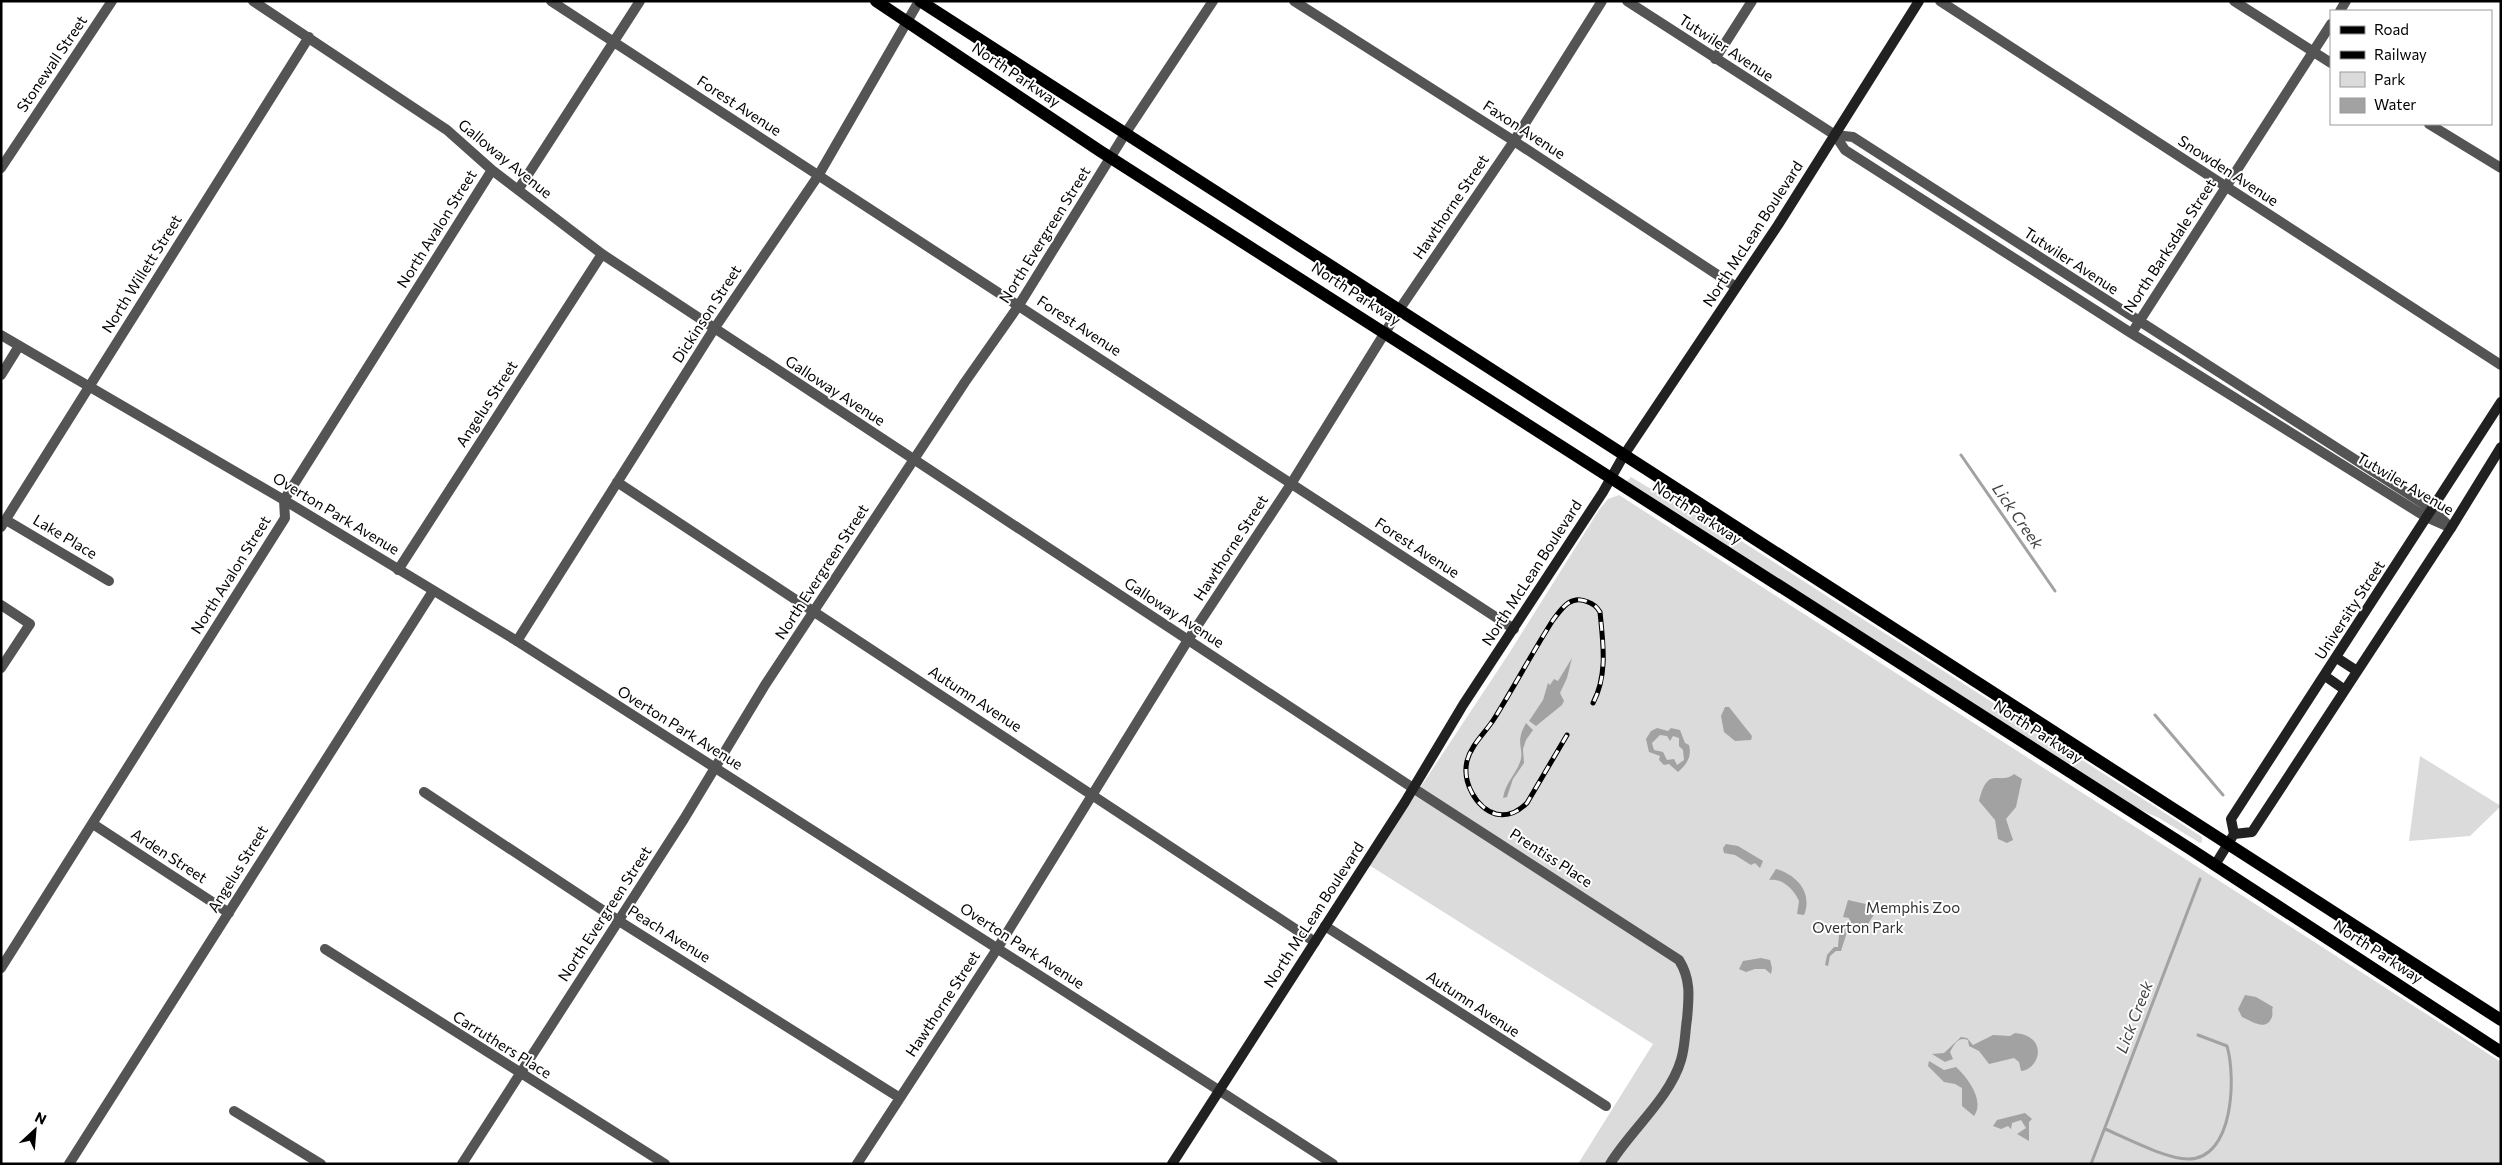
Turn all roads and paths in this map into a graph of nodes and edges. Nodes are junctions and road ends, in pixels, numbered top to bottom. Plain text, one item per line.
1 (112, 1) edge
2 (253, 1) edge
3 (551, 1) edge
4 (640, 1) edge
5 (876, 1) edge
6 (920, 1) edge
7 (1213, 1) edge
8 (1294, 1) edge
9 (1602, 1) edge
10 (1627, 1) edge
11 (1752, 1) edge
12 (1919, 1) edge
13 (1940, 1) edge
14 (2234, 1) edge
15 (907, 22) junction
16 (2330, 26) edge
17 (309, 37) junction
18 (615, 42) junction
19 (2313, 51) junction
20 (1715, 59) junction
21 (2330, 62) edge
22 (2431, 125) edge
23 (1125, 134) junction
24 (1835, 135) junction
25 (1514, 141) junction
26 (1111, 157) junction
27 (1, 168) edge
28 (2501, 168) edge
29 (492, 170) junction
30 (818, 176) junction
31 (2226, 187) junction
32 (518, 190) junction
33 (1990, 227) junction
34 (1984, 239) junction
35 (602, 254) junction
36 (1736, 287) junction
37 (1019, 305) junction
38 (1399, 310) junction
39 (2138, 322) junction
40 (714, 329) junction
41 (1386, 332) junction
42 (2131, 333) junction
43 (1, 335) edge
44 (19, 346) junction
45 (2501, 365) edge
46 (2212, 369) junction
47 (1, 375) edge
48 (2206, 380) junction
49 (89, 387) junction
50 (2501, 402) edge
51 (2283, 414) junction
52 (2277, 424) junction
53 (2501, 447) edge
54 (1624, 455) junction
55 (914, 461) junction
56 (1612, 478) junction
57 (617, 482) junction
58 (1291, 484) junction
59 (284, 500) junction
60 (2429, 513) junction
61 (4, 523) edge
62 (2451, 528) junction
63 (398, 570) junction
64 (109, 580) dead end
65 (433, 591) junction
66 (1, 605) edge
67 (814, 612) junction
68 (1514, 629) junction
69 (1188, 640) junction
70 (517, 641) junction
71 (2337, 658) junction
72 (1, 668) edge
73 (2357, 671) junction
74 (2325, 676) junction
75 (2345, 690) junction
76 (714, 767) junction
77 (1413, 788) junction
78 (424, 792) dead end
79 (1094, 794) junction
80 (93, 824) junction
81 (2231, 840) junction
82 (2214, 865) junction
83 (229, 913) junction
84 (619, 921) junction
85 (1325, 926) junction
86 (1316, 942) junction
87 (997, 948) junction
88 (325, 949) dead end
89 (1, 968) edge
90 (2501, 1020) edge
91 (2501, 1052) edge
92 (520, 1074) junction
93 (1220, 1090) junction
94 (900, 1098) junction
95 (1606, 1106) dead end
96 (234, 1111) dead end
97 (69, 1164) edge
98 (321, 1164) edge
99 (462, 1164) edge
100 (665, 1164) edge
101 (857, 1164) edge
102 (1172, 1164) edge
103 (1333, 1164) edge
104 (1610, 1164) edge

1 - 27 street, Stonewall Street
2 - 17 street, Galloway Avenue
3 - 18 street, Forest Avenue
4 - 18 street
5 - 15 main road, North Parkway
6 - 15 street, Dickinson Street
6 - 23 main road, North Parkway
7 - 23 street, North Evergreen Street
8 - 25 street, Faxon Avenue
9 - 25 street, Hawthorne Street
10 - 20 street, Tutwiler Avenue
11 - 20 street
12 - 24 main road, North McLean Boulevard
13 - 31 street, Snowden Avenue
14 - 19 street
15 - 26 main road, North Parkway
15 - 30 street, Dickinson Street
16 - 19 street, North Barksdale Street
17 - 29 street, Galloway Avenue
17 - 49 street, North Willett Street
18 - 30 street, Forest Avenue
18 - 32 street
19 - 21 street
19 - 31 street, North Barksdale Street
20 - 24 street, Tutwiler Avenue
22 - 28 street
23 - 26 street, North Evergreen Street
23 - 38 main road, North Parkway
24 - 33 street, Tutwiler Avenue
24 - 34 street, Tutwiler Avenue
24 - 36 main road, North McLean Boulevard
25 - 36 street, Faxon Avenue
25 - 38 street, Hawthorne Street
26 - 37 street, North Evergreen Street
26 - 41 main road, North Parkway
29 - 32 street, Galloway Avenue
29 - 59 street, North Avalon Street
30 - 37 street, Forest Avenue
30 - 40 street, Dickinson Street
31 - 39 street, North Barksdale Street
31 - 45 street, Snowden Avenue
32 - 35 street, Galloway Avenue
33 - 34 street
33 - 39 street, Tutwiler Avenue
34 - 42 street, Tutwiler Avenue
35 - 40 street, Galloway Avenue
35 - 63 street, Angelus Street
36 - 54 main road, North McLean Boulevard
37 - 55 street, North Evergreen Street
37 - 58 street, Forest Avenue
38 - 41 street, Hawthorne Street
38 - 54 main road, North Parkway
39 - 42 street, North Barksdale Street
39 - 46 street, Tutwiler Avenue
40 - 55 street, Galloway Avenue
40 - 57 street, Dickinson Street
41 - 56 main road, North Parkway
41 - 58 street, Hawthorne Street
42 - 48 street, Tutwiler Avenue
43 - 44 street, Overton Park Avenue
44 - 47 street
44 - 49 street, Overton Park Avenue
46 - 48 street
46 - 51 street, Tutwiler Avenue
48 - 52 street, Tutwiler Avenue
49 - 59 street, Overton Park Avenue
49 - 61 street, North Willett Street
50 - 60 main road, University Street
51 - 52 street
51 - 60 street, Tutwiler Avenue
52 - 60 street, Tutwiler Avenue
53 - 62 main road
54 - 56 main road, North McLean Boulevard
54 - 81 main road, North Parkway
55 - 67 street, North Evergreen Street
55 - 69 street, Galloway Avenue
56 - 68 main road, North McLean Boulevard
56 - 82 main road, North Parkway
57 - 67 street, Autumn Avenue
57 - 70 street, Dickinson Street
58 - 68 street, Forest Avenue
58 - 69 street, Hawthorne Street
59 - 63 street, Overton Park Avenue
59 - 80 street, North Avalon Street
60 - 62 street, Tutwiler Avenue
60 - 71 main road, University Street
61 - 64 street, Lake Place
62 - 73 main road
63 - 65 street, Overton Park Avenue
65 - 70 street, Overton Park Avenue
65 - 83 street, Angelus Street
66 - 72 street
67 - 76 street, North Evergreen Street
67 - 79 street, Autumn Avenue
68 - 77 main road, North McLean Boulevard
69 - 77 street, Galloway Avenue
69 - 79 street, Hawthorne Street
70 - 76 street, Overton Park Avenue
71 - 73 main road
71 - 74 main road, University Street
73 - 75 main road
74 - 75 main road
74 - 81 main road, University Street
75 - 81 main road
76 - 84 street, North Evergreen Street
76 - 87 street, Overton Park Avenue
77 - 85 main road, North McLean Boulevard
77 - 104 street, Prentiss Place
78 - 84 street, Peach Avenue
79 - 86 street, Autumn Avenue
79 - 87 street, Hawthorne Street
80 - 83 street, Arden Street
80 - 89 street, North Avalon Street
81 - 82 main road, University Street
81 - 90 main road, North Parkway
82 - 91 main road, North Parkway
83 - 97 street, Angelus Street
84 - 92 street, North Evergreen Street
84 - 94 street, Peach Avenue
85 - 86 main road, North McLean Boulevard
85 - 95 street, Autumn Avenue
86 - 93 main road, North McLean Boulevard
87 - 93 street, Overton Park Avenue
87 - 94 street, Hawthorne Street
88 - 92 street, Carruthers Place
92 - 99 street, North Evergreen Street
92 - 100 street, Carruthers Place
93 - 102 main road, North McLean Boulevard
93 - 103 street, Overton Park Avenue
94 - 101 street, Hawthorne Street
96 - 98 street

